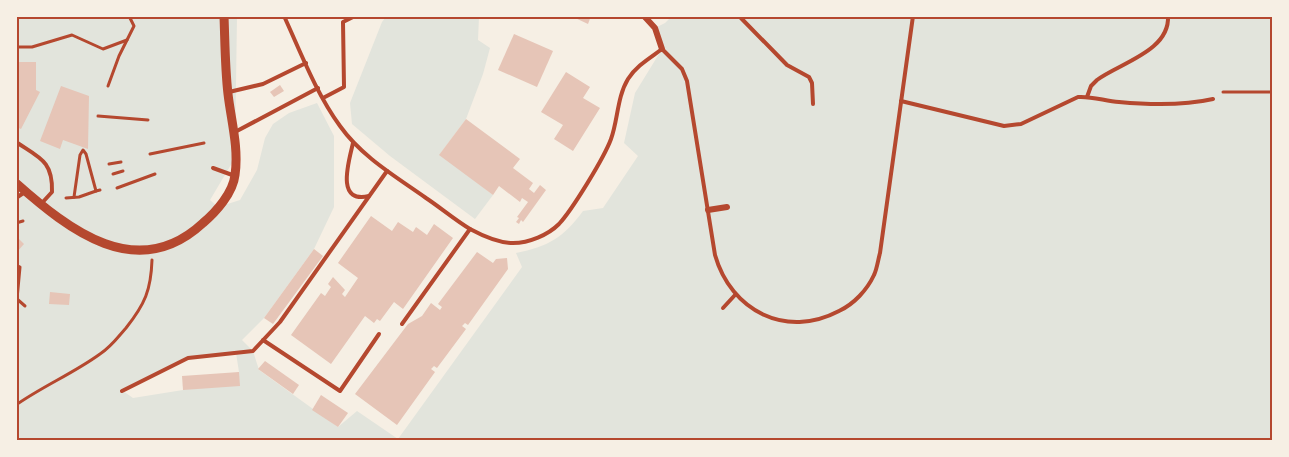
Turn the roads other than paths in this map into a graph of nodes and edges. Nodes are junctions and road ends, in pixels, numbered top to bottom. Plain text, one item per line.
1 (224, 16) edge
2 (284, 16) edge
3 (354, 16) edge
4 (644, 16) edge
5 (739, 16) edge
6 (913, 16) edge
7 (1168, 16) edge
8 (662, 49) junction
9 (306, 63) junction
10 (318, 88) junction
11 (228, 93) junction
12 (1087, 97) junction
13 (323, 98) junction
14 (1213, 99) dead end
15 (901, 101) junction
16 (813, 104) dead end
17 (235, 132) junction
18 (16, 142) edge
19 (353, 143) junction
20 (213, 168) dead end
21 (387, 171) junction
22 (236, 176) junction
23 (16, 183) edge
24 (26, 192) junction
25 (369, 196) junction
26 (16, 198) edge
27 (41, 204) junction
28 (727, 207) dead end
29 (708, 210) junction
30 (470, 229) junction
31 (735, 295) junction
32 (723, 309) dead end
33 (402, 324) dead end
34 (379, 334) dead end
35 (263, 340) junction
36 (122, 391) dead end

1 - 11 street
2 - 9 lane
3 - 13 lane
4 - 8 street
5 - 16 lane
6 - 15 lane
7 - 12 lane
8 - 29 lane
8 - 30 lane
9 - 10 lane
9 - 11 lane
10 - 13 lane
10 - 17 lane
11 - 17 street
12 - 14 lane
12 - 15 lane
13 - 19 lane
15 - 31 lane
17 - 22 street
18 - 27 lane
19 - 21 lane
19 - 25 lane
20 - 22 lane
21 - 25 lane
21 - 30 lane
22 - 27 street
23 - 24 street
24 - 26 lane
24 - 27 street
25 - 35 lane
28 - 29 street
29 - 31 lane
30 - 33 lane
31 - 32 lane
34 - 35 lane
35 - 36 lane

